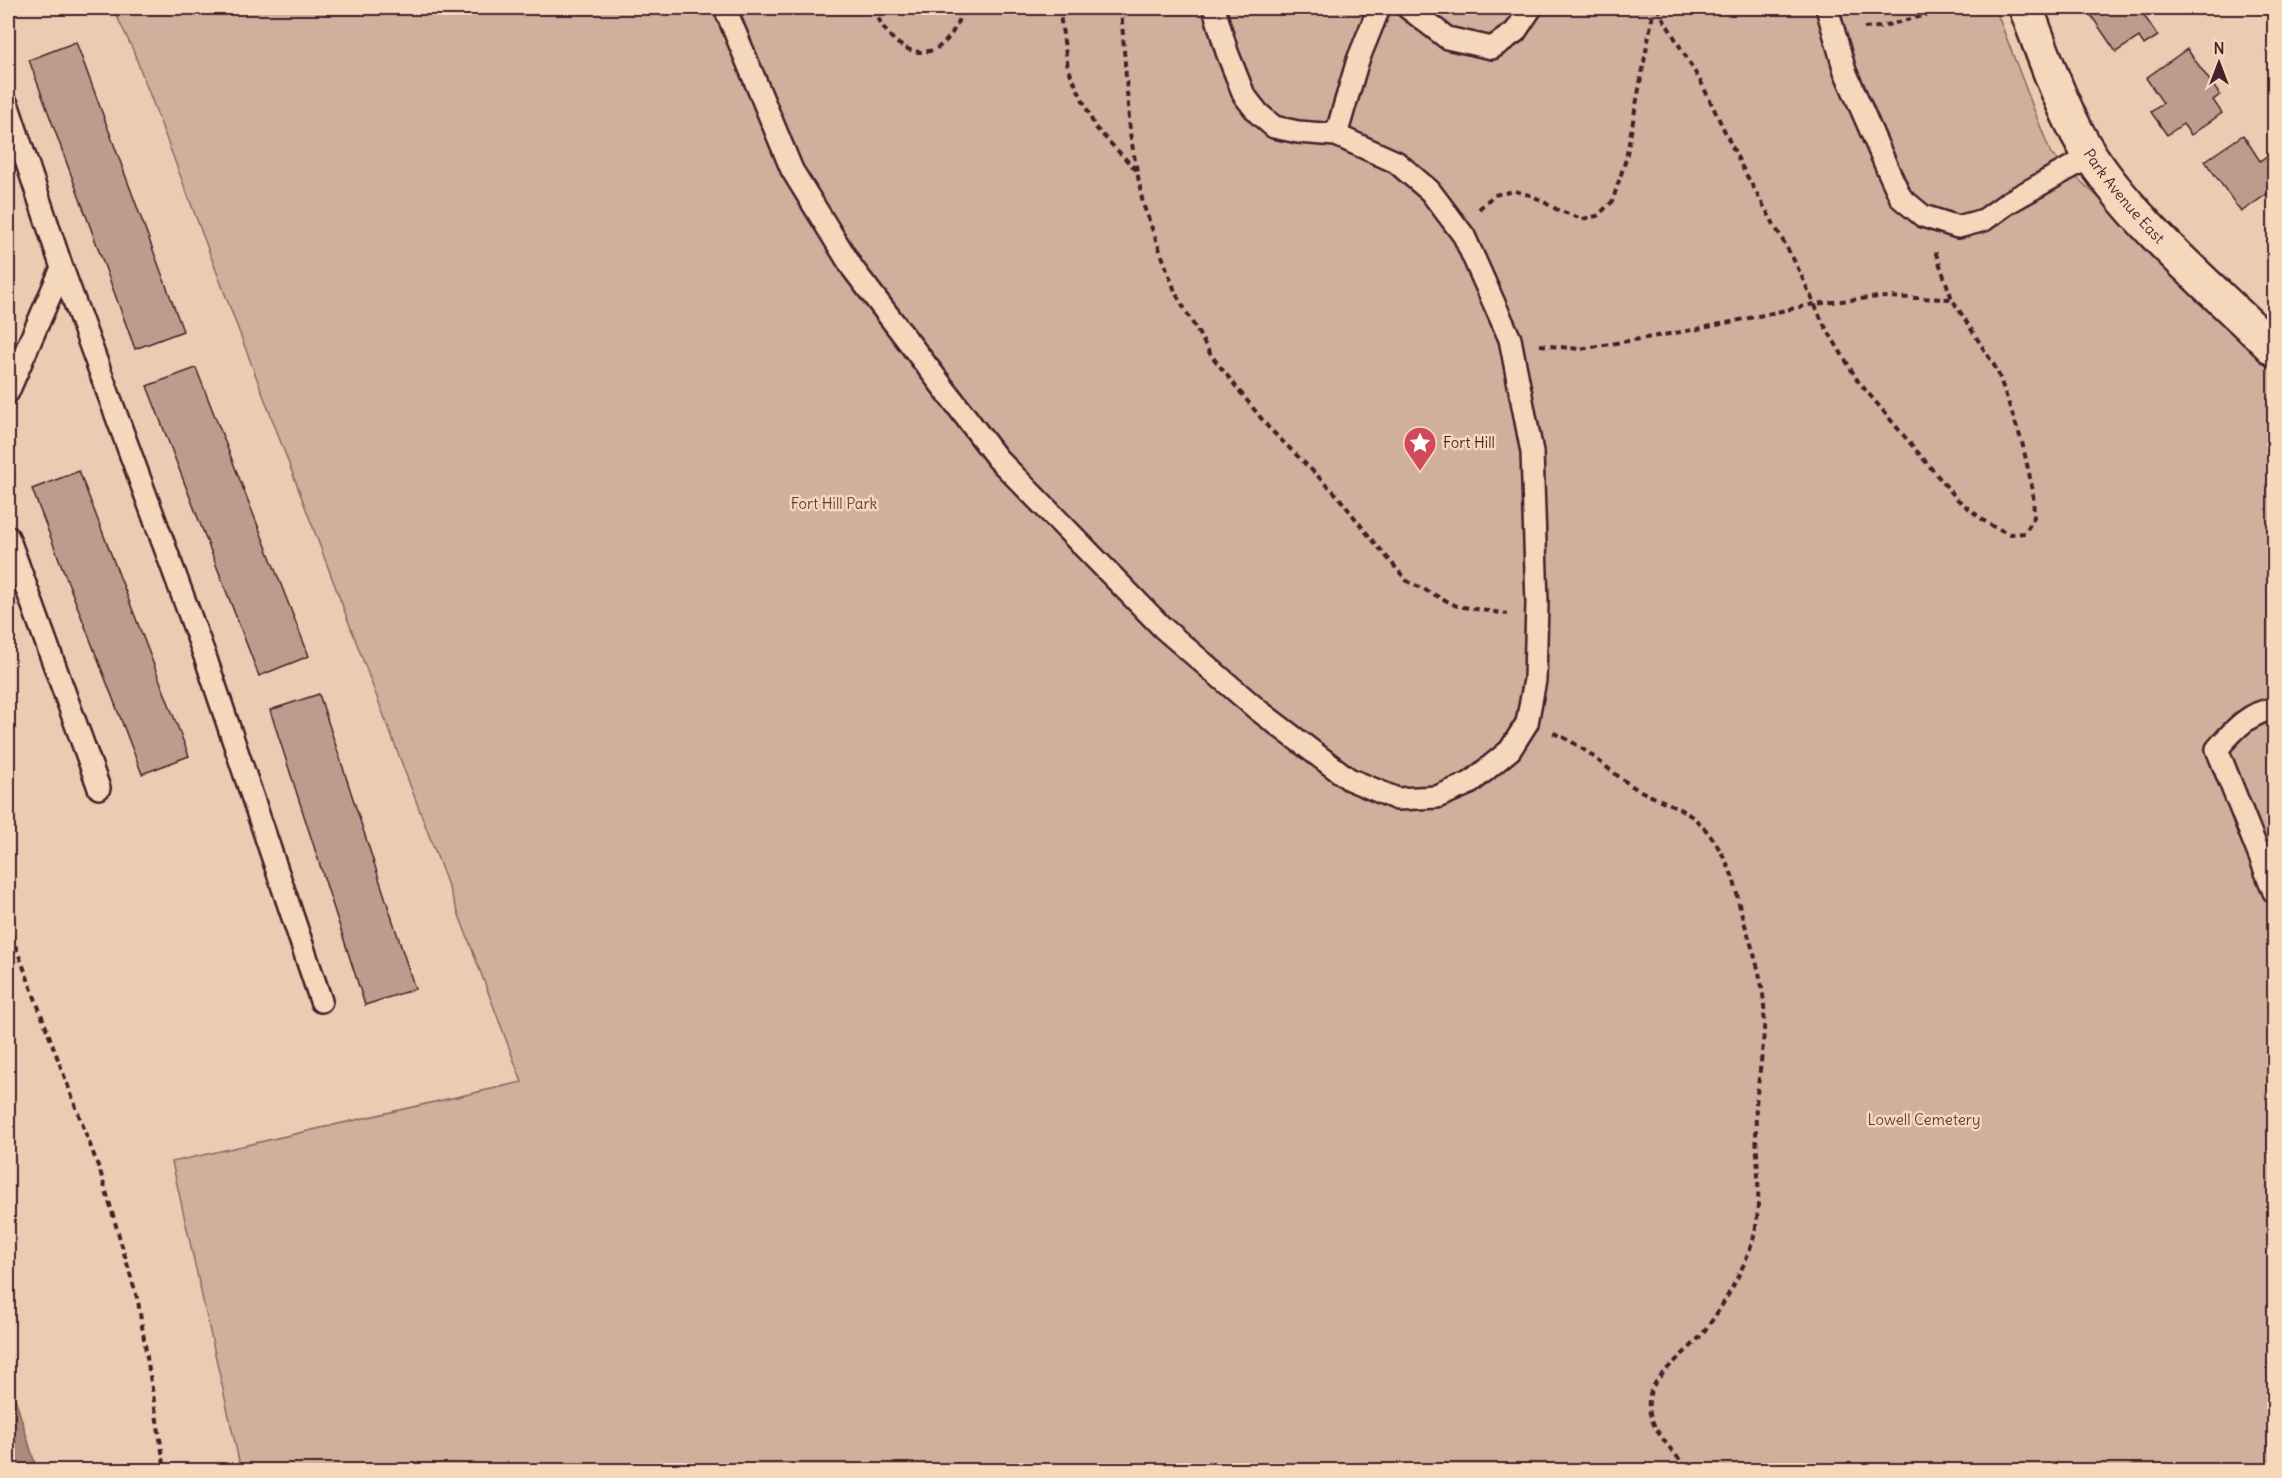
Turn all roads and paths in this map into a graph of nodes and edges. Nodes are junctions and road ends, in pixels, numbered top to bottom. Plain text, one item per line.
1 (725, 8) edge
2 (874, 8) edge
3 (962, 8) edge
4 (1059, 8) edge
5 (1121, 8) edge
6 (1214, 8) edge
7 (1379, 8) edge
8 (1408, 8) edge
9 (1531, 8) edge
10 (1656, 8) edge
11 (1827, 8) edge
12 (2027, 9) edge
13 (1833, 30) junction
14 (8, 106) edge
15 (1336, 135) junction
16 (2091, 156) junction
17 (1137, 171) junction
18 (1923, 216) junction
19 (1464, 236) junction
20 (62, 268) junction
21 (1952, 299) junction
22 (1814, 304) junction
23 (1510, 339) junction
24 (2274, 348) edge
25 (8, 392) edge
26 (8, 537) edge
27 (1536, 619) junction
28 (2274, 709) edge
29 (1527, 723) junction
30 (99, 788) dead end
31 (2274, 892) edge
32 (8, 926) edge
33 (321, 1001) dead end
34 (165, 1470) edge
35 (1685, 1470) edge

1 - 29 lane
2 - 3 path
4 - 17 path
5 - 17 path
6 - 15 lane
7 - 15 lane
8 - 9 lane
10 - 19 path
10 - 22 path
11 - 13 lane
12 - 13 path
12 - 16 street, Park Avenue East
13 - 18 lane
14 - 20 lane
15 - 19 lane
16 - 18 lane
16 - 24 street, Park Avenue East
17 - 27 path
18 - 21 path
19 - 23 lane
20 - 25 lane
20 - 33 lane
21 - 22 path
21 - 22 path
22 - 23 path
23 - 27 lane
26 - 30 lane
27 - 29 lane
28 - 31 lane
29 - 35 path
32 - 34 path

